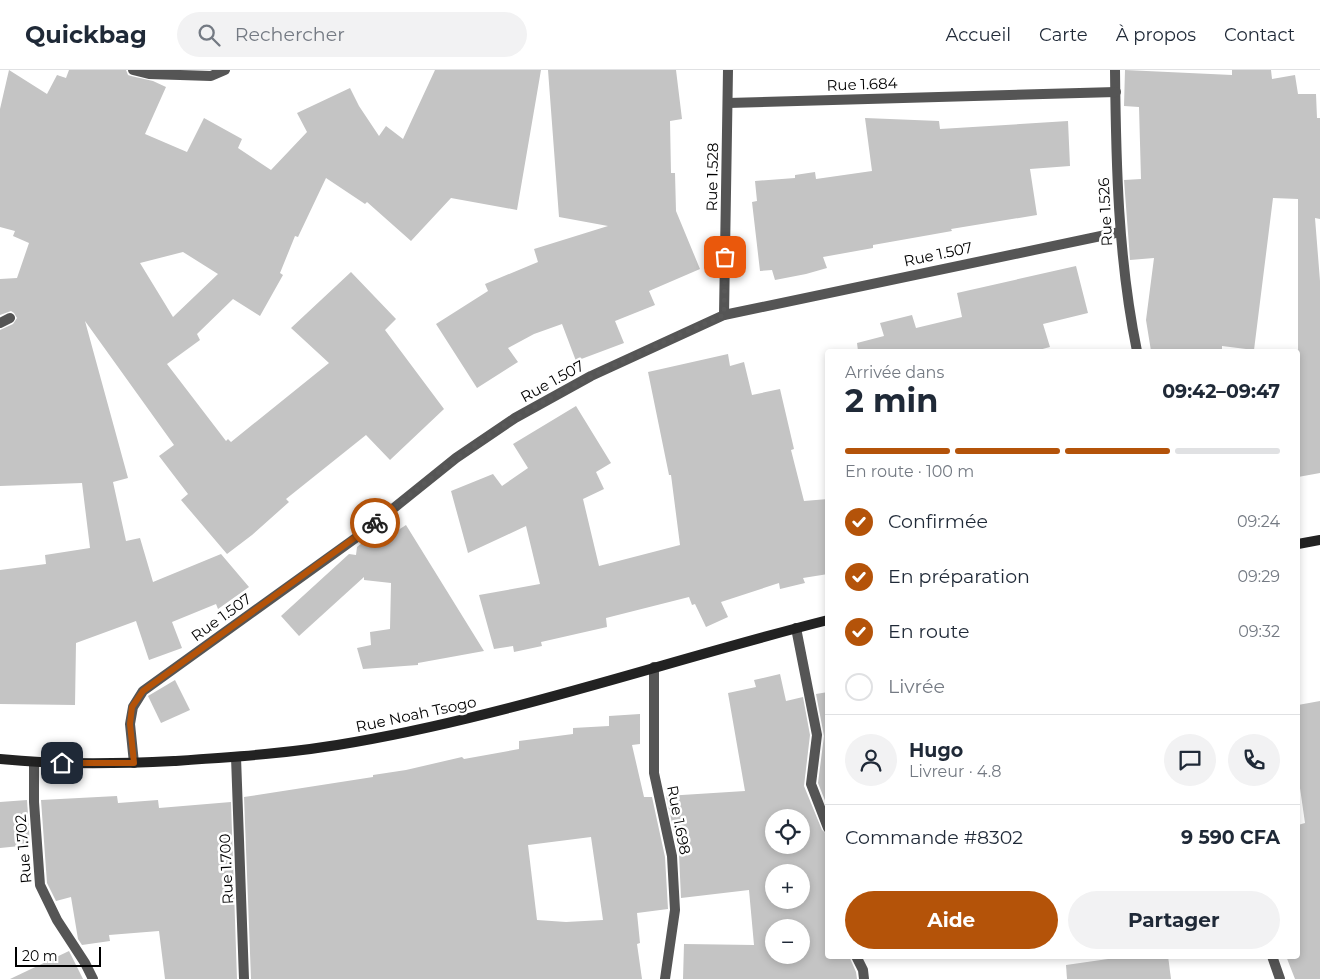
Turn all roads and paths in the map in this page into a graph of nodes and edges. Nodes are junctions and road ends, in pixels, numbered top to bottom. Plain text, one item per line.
1 (133, 70) edge
2 (225, 70) edge
3 (728, 70) edge
4 (1115, 70) edge
5 (1116, 92) junction
6 (728, 103) junction
7 (1120, 232) junction
8 (724, 315) junction
9 (10, 318) dead end
10 (0, 323) edge
11 (1137, 349) edge
12 (1320, 540) edge
13 (1300, 544) edge
14 (825, 621) edge
15 (796, 628) junction
16 (654, 667) junction
17 (236, 757) junction
18 (0, 758) edge
19 (34, 762) junction
20 (134, 763) junction
21 (825, 820) edge
22 (858, 959) edge
23 (1273, 959) edge
24 (92, 979) edge
25 (244, 979) edge
26 (665, 979) edge
27 (864, 979) edge
28 (1280, 979) edge

1 - 2 street
3 - 6 street, Rue 1.528
4 - 5 street, Rue 1.526
5 - 6 street, Rue 1.684
5 - 7 street, Rue 1.526
6 - 8 street, Rue 1.528
7 - 8 street, Rue 1.507
7 - 11 street, Rue 1.526
8 - 20 street, Rue 1.507
9 - 10 street
12 - 13 main road
14 - 15 main road, Rue Noah Tsogo
15 - 16 main road, Rue Noah Tsogo
15 - 21 street
16 - 17 main road, Rue Noah Tsogo
16 - 26 street, Rue 1.698
17 - 20 main road, Rue Noah Tsogo
17 - 25 street, Rue 1.700
18 - 19 main road, Rue Noah Tsogo
19 - 20 main road, Rue Noah Tsogo
19 - 24 street, Rue 1.702
22 - 27 street
23 - 28 street

